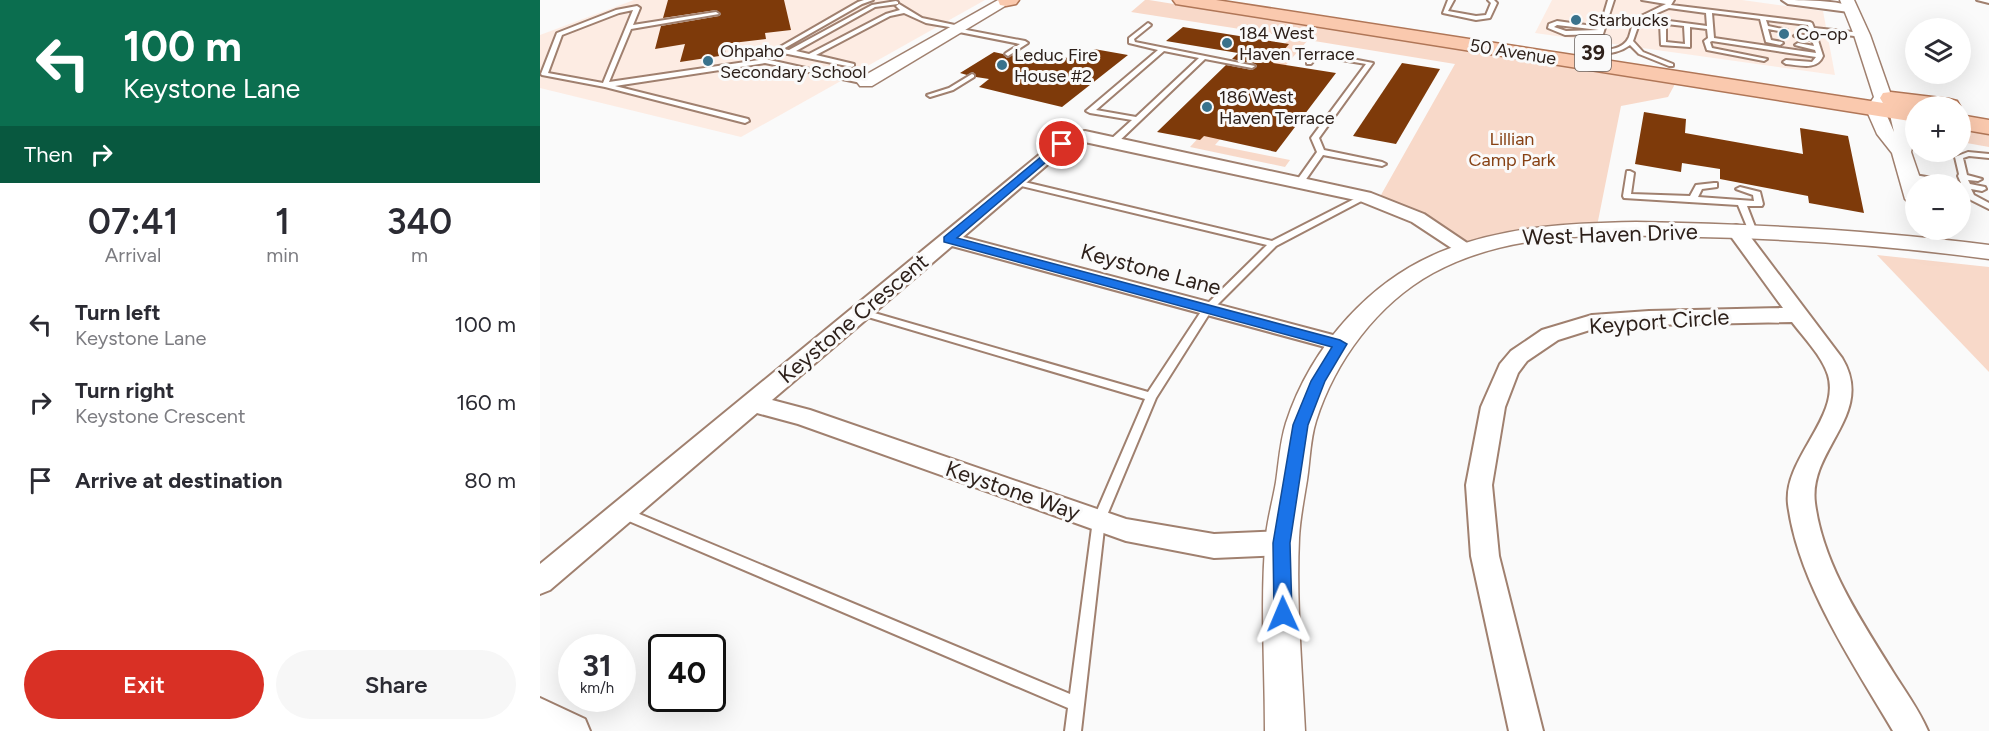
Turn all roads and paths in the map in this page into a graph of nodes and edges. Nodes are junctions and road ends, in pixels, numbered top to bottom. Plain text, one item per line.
1 (870, 0) edge
2 (1008, 0) edge
3 (1182, 0) edge
4 (1237, 0) edge
5 (1451, 0) edge
6 (1491, 0) edge
7 (1611, 0) edge
8 (1645, 0) edge
9 (1788, 0) edge
10 (1980, 0) edge
11 (1989, 1) edge
12 (894, 2) edge
13 (1670, 3) edge
14 (1848, 4) edge
15 (904, 11) junction
16 (1709, 11) junction
17 (716, 14) dead end
18 (1638, 18) junction
19 (1763, 18) junction
20 (1663, 22) junction
21 (1148, 25) dead end
22 (1687, 25) junction
23 (630, 27) junction
24 (1710, 28) junction
25 (959, 29) junction
26 (1601, 31) junction
27 (1862, 35) junction
28 (1785, 37) dead end
29 (1814, 38) junction
30 (1711, 39) junction
31 (1631, 42) junction
32 (1766, 42) junction
33 (777, 50) junction
34 (1162, 50) junction
35 (790, 52) junction
36 (1585, 52) junction
37 (1008, 54) dead end
38 (810, 56) junction
39 (1204, 57) junction
40 (1819, 58) junction
41 (1786, 59) dead end
42 (765, 61) junction
43 (1309, 63) dead end
44 (1671, 64) junction
45 (852, 65) dead end
46 (1252, 66) dead end
47 (972, 76) dead end
48 (866, 82) joint
49 (605, 85) junction
50 (930, 95) dead end
51 (1879, 103) junction
52 (1905, 104) edge
53 (1971, 110) edge
54 (1989, 112) edge
55 (1905, 113) edge
56 (1137, 119) junction
57 (745, 121) dead end
58 (1971, 124) edge
59 (1989, 127) edge
60 (1905, 136) edge
61 (1113, 142) junction
62 (1321, 152) junction
63 (1901, 152) junction
64 (1989, 156) edge
65 (1382, 165) dead end
66 (1630, 173) dead end
67 (1907, 174) edge
68 (1960, 174) edge
69 (1978, 179) dead end
70 (1971, 181) edge
71 (1016, 182) junction
72 (1299, 183) junction
73 (1714, 185) dead end
74 (1971, 186) edge
75 (1740, 189) dead end
76 (1982, 189) dead end
77 (1365, 197) junction
78 (1971, 197) edge
79 (1693, 199) junction
80 (1742, 204) junction
81 (1989, 206) edge
82 (1745, 231) junction
83 (1905, 237) edge
84 (948, 239) junction
85 (1939, 240) edge
86 (1274, 244) junction
87 (1466, 249) junction
88 (1989, 252) edge
89 (1207, 309) junction
90 (861, 312) junction
91 (1799, 315) junction
92 (1340, 344) junction
93 (1151, 397) junction
94 (750, 403) junction
95 (621, 512) junction
96 (1099, 520) junction
97 (1281, 543) junction
98 (540, 581) edge
99 (1076, 704) junction
100 (540, 714) edge
101 (573, 731) edge
102 (1073, 731) edge
103 (1285, 731) edge
104 (1526, 731) edge
105 (1911, 731) edge

1 - 33 lane
2 - 25 street
3 - 51 main road, 50 Avenue / 39
4 - 36 main road, 50 Avenue / 39
5 - 6 lane
7 - 26 lane
8 - 13 lane
9 - 14 street
10 - 11 lane
12 - 15 lane
12 - 35 lane
13 - 16 lane
13 - 18 lane
14 - 27 street
15 - 25 lane
15 - 38 lane
16 - 19 lane
16 - 24 lane
17 - 23 lane
18 - 20 lane
18 - 31 lane
19 - 29 lane
19 - 32 lane
20 - 22 lane
20 - 22 lane
21 - 34 lane
22 - 24 lane
23 - 49 lane
23 - 49 lane
24 - 30 lane
25 - 37 lane
25 - 48 street
26 - 26 lane
27 - 29 lane
27 - 51 street
28 - 32 lane
29 - 29 lane
29 - 40 lane
30 - 32 lane
30 - 32 lane
31 - 36 lane
31 - 44 lane
32 - 40 lane
33 - 35 lane
33 - 42 lane
34 - 39 lane
34 - 56 lane
35 - 38 lane
36 - 44 main road, 50 Avenue / 39
38 - 45 lane
39 - 46 lane
39 - 56 lane
40 - 41 lane
42 - 48 lane
42 - 49 lane
43 - 62 lane
44 - 51 main road, 50 Avenue / 39
47 - 50 lane
49 - 57 lane
51 - 52 main road, 50 Avenue / 39
51 - 55 main road, 50 Avenue / 39
51 - 63 street
53 - 54 main road
56 - 61 lane
58 - 59 main road
60 - 63 street
61 - 71 street, Keystone Crescent
61 - 72 street, Keystone Crescent
62 - 65 lane
62 - 72 lane
63 - 67 street
64 - 68 lane
66 - 79 lane
69 - 70 lane
71 - 84 street, Keystone Crescent
71 - 86 lane
72 - 77 street, Keystone Crescent
73 - 79 lane
74 - 76 lane
75 - 80 lane
77 - 86 lane
77 - 87 street, Keystone Crescent
78 - 81 lane
79 - 80 lane
80 - 82 lane
82 - 83 street, West Haven Drive
82 - 87 street, West Haven Drive
82 - 91 street
84 - 89 street, Keystone Lane
84 - 90 street, Keystone Crescent
85 - 88 street, West Haven Drive
86 - 89 lane
87 - 92 street, West Haven Drive
89 - 92 street, Keystone Lane
89 - 93 lane
90 - 93 lane
90 - 94 street, Keystone Crescent
91 - 104 street, Keyport Circle
91 - 105 street
92 - 97 street, West Haven Drive
93 - 96 lane
94 - 95 street, Keystone Crescent
94 - 96 street, Keystone Way
95 - 98 street, Keystone Crescent
95 - 99 lane
96 - 97 street, Keystone Way
96 - 99 lane
97 - 103 street, West Haven Drive
99 - 102 lane
100 - 101 street

